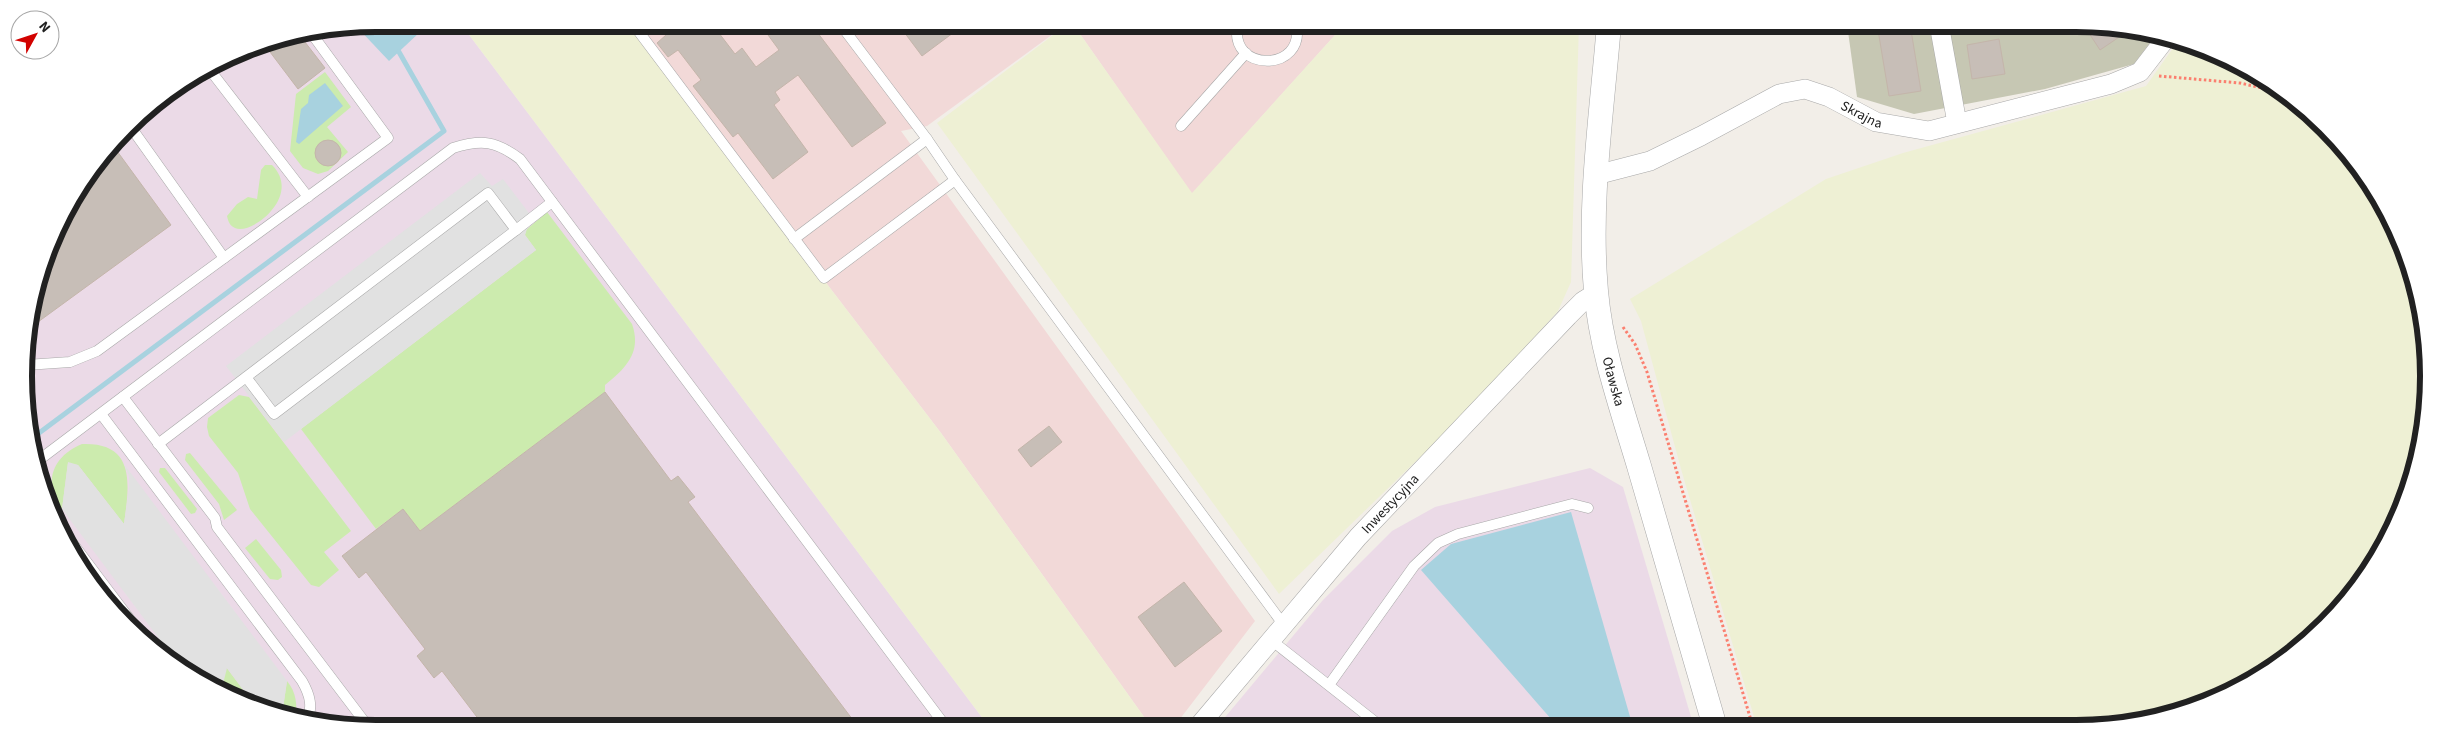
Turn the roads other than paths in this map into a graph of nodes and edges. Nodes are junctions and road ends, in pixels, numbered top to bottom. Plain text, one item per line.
1 (639, 32) edge
2 (846, 32) edge
3 (1237, 32) edge
4 (1296, 32) edge
5 (1608, 32) edge
6 (1940, 32) edge
7 (315, 38) edge
8 (2162, 43) edge
9 (1246, 53) junction
10 (213, 74) edge
11 (1957, 123) junction
12 (1181, 126) dead end
13 (134, 132) edge
14 (927, 139) junction
15 (1596, 175) junction
16 (955, 180) junction
17 (308, 197) junction
18 (552, 202) junction
19 (516, 230) junction
20 (794, 239) junction
21 (224, 258) junction
22 (1596, 293) junction
23 (33, 365) edge
24 (246, 377) junction
25 (123, 397) junction
26 (100, 414) junction
27 (158, 444) junction
28 (42, 458) edge
29 (1588, 508) dead end
30 (84, 558) edge
31 (118, 603) edge
32 (1283, 624) junction
33 (1270, 640) junction
34 (1329, 685) junction
35 (310, 714) edge
36 (363, 720) edge
37 (942, 720) edge
38 (1204, 720) edge
39 (1373, 720) edge
40 (1713, 720) edge

1 - 20 lane
2 - 14 lane
3 - 9 lane
4 - 9 lane
5 - 15 street, Oławska
6 - 11 street
7 - 17 lane
8 - 11 street, Skrajna
9 - 12 lane
10 - 17 lane
11 - 15 street, Skrajna
13 - 21 lane
14 - 16 lane
14 - 20 lane
15 - 22 street, Oławska
16 - 20 lane
16 - 32 lane
17 - 21 lane
18 - 19 lane
18 - 25 lane
18 - 37 lane
19 - 24 lane
19 - 24 lane
21 - 23 lane
22 - 32 street, Inwestycyjna
22 - 40 street, Oławska
24 - 27 lane
25 - 26 lane
25 - 27 lane
26 - 28 lane
26 - 35 lane
27 - 36 lane
29 - 34 lane
30 - 31 lane
32 - 33 street, Inwestycyjna
33 - 34 lane
33 - 38 street, Inwestycyjna
34 - 39 lane

